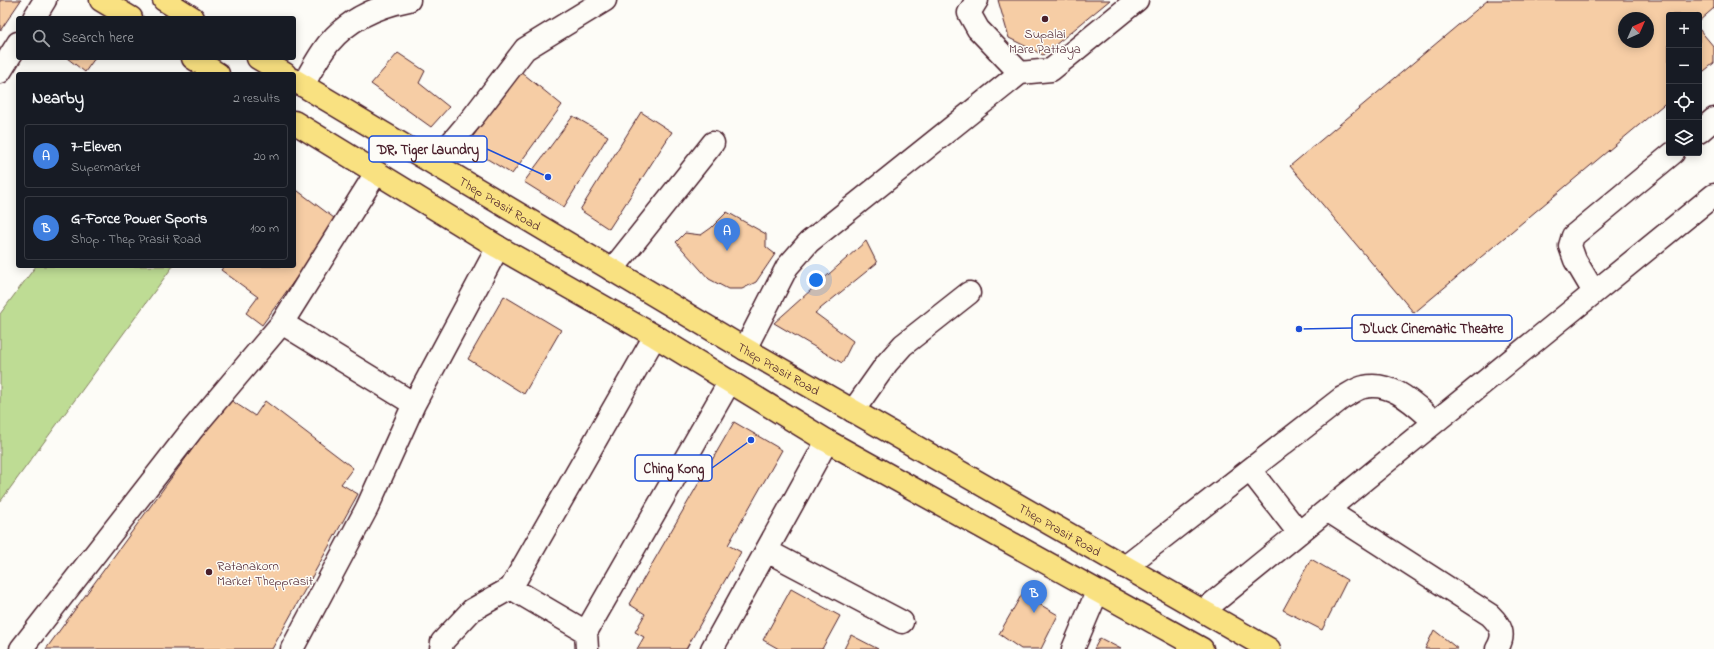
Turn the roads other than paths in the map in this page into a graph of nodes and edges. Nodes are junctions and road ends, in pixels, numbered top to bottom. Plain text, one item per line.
1 (45, 0) edge
2 (101, 0) edge
3 (164, 0) edge
4 (409, 0) edge
5 (605, 0) edge
6 (977, 0) edge
7 (1137, 0) edge
8 (35, 16) edge
9 (128, 16) edge
10 (190, 16) edge
11 (16, 46) edge
12 (196, 60) edge
13 (261, 60) edge
14 (0, 72) edge
15 (215, 72) edge
16 (281, 72) edge
17 (1020, 73) junction
18 (296, 78) edge
19 (296, 81) edge
20 (1714, 119) edge
21 (296, 123) edge
22 (1702, 129) edge
23 (713, 143) dead end
24 (1669, 156) edge
25 (434, 163) junction
26 (376, 173) junction
27 (1714, 195) edge
28 (498, 247) junction
29 (612, 270) junction
30 (1594, 292) junction
31 (969, 293) dead end
32 (282, 323) junction
33 (655, 336) junction
34 (745, 349) junction
35 (730, 381) junction
36 (414, 404) junction
37 (853, 410) junction
38 (1435, 422) junction
39 (827, 442) junction
40 (1250, 470) junction
41 (1327, 510) junction
42 (1299, 533) junction
43 (767, 551) junction
44 (1125, 567) junction
45 (511, 588) junction
46 (1097, 592) junction
47 (1203, 611) junction
48 (902, 622) dead end
49 (586, 640) edge
50 (21, 649) edge
51 (292, 649) edge
52 (442, 649) edge
53 (712, 649) edge
54 (1073, 649) edge
55 (1202, 649) edge
56 (1269, 649) edge
57 (1497, 649) edge

1 - 8 street
2 - 9 main road
3 - 10 main road
4 - 18 street
5 - 25 street
6 - 17 street
7 - 17 street
11 - 14 street
12 - 15 main road
13 - 16 main road, Thep Prasit Road
17 - 34 street
19 - 25 main road, Thep Prasit Road
20 - 22 street
21 - 26 main road
23 - 29 street
24 - 30 street
25 - 29 main road, Thep Prasit Road
26 - 28 main road
26 - 32 street
27 - 30 street
28 - 33 main road
28 - 36 street
29 - 34 main road, Thep Prasit Road
30 - 38 street
31 - 37 street
32 - 36 street
32 - 50 street
33 - 35 main road
33 - 45 street
34 - 37 main road, Thep Prasit Road
35 - 39 main road
35 - 49 street
36 - 51 street
37 - 44 main road, Thep Prasit Road
38 - 40 street
38 - 41 street
39 - 43 street
39 - 46 main road
40 - 42 street
40 - 44 street
41 - 42 street
41 - 57 street
42 - 47 street
43 - 48 street
43 - 53 street
44 - 47 main road, Thep Prasit Road
45 - 49 street
45 - 52 street
46 - 54 street
46 - 55 main road
47 - 56 main road, Thep Prasit Road

